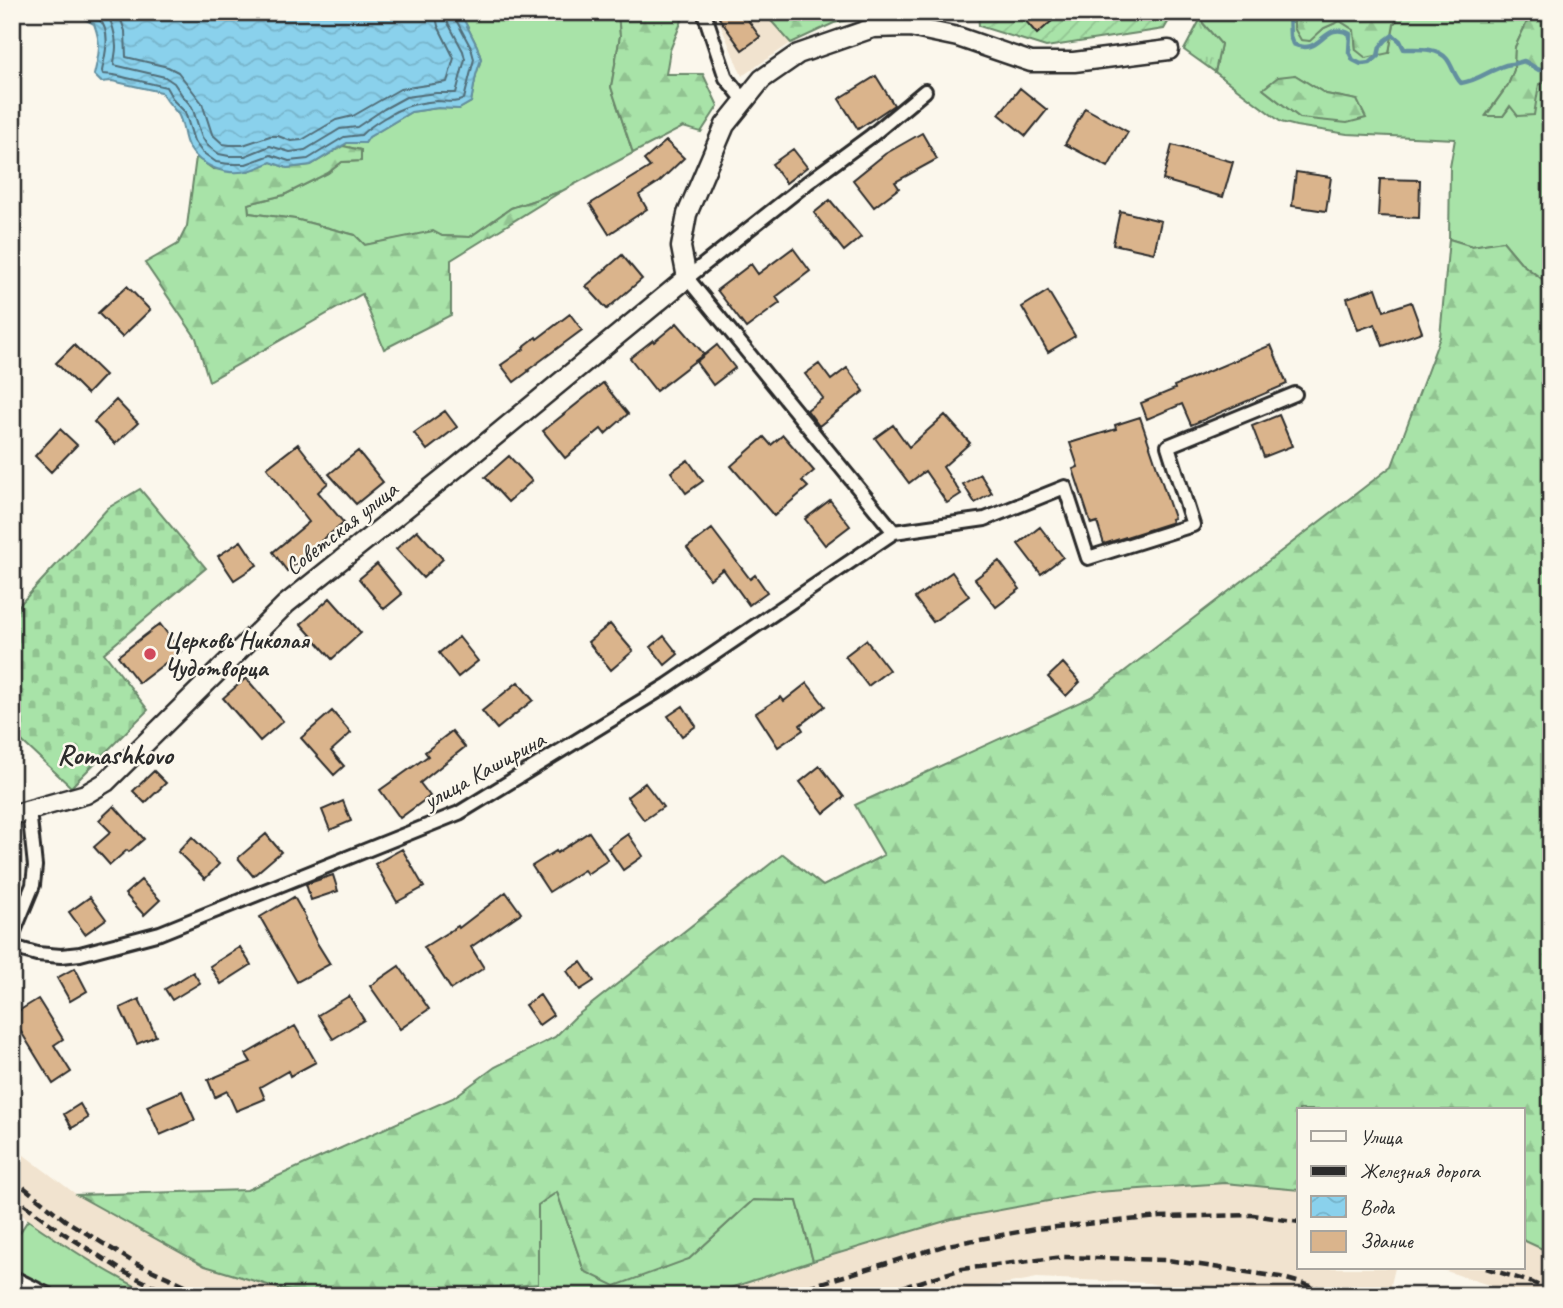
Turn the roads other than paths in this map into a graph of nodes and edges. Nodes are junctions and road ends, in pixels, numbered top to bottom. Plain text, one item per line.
1 (704, 12) edge
2 (1169, 50) dead end
3 (925, 90) dead end
4 (744, 100) junction
5 (687, 278) junction
6 (1295, 394) dead end
7 (894, 532) junction
8 (21, 813) edge
9 (12, 936) edge
10 (12, 947) edge
11 (12, 1277) edge
12 (50, 1296) edge

1 - 4 street
2 - 4 street
3 - 5 street
4 - 5 street
5 - 7 street
5 - 8 street, Советская улица
6 - 7 street
7 - 10 street, улица Каширина
8 - 9 street
11 - 12 street

